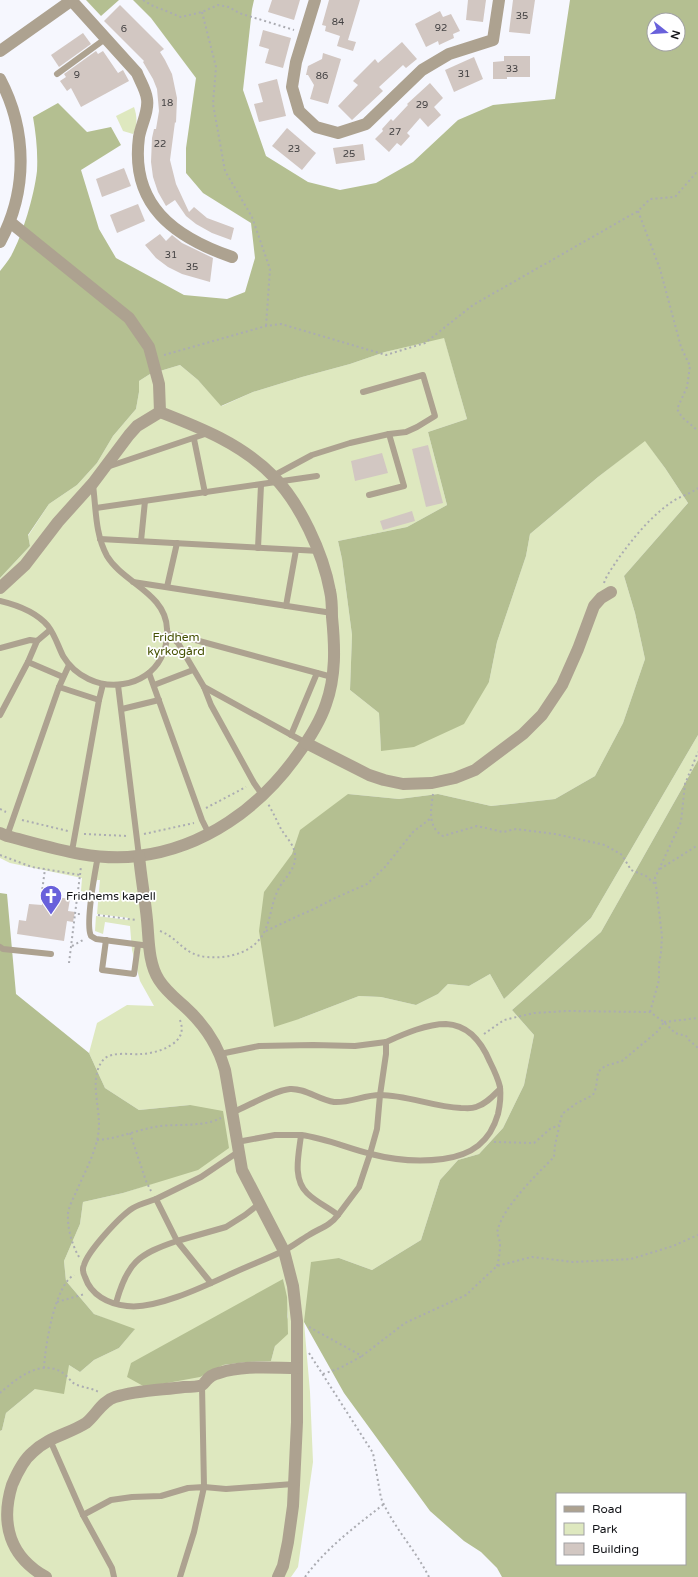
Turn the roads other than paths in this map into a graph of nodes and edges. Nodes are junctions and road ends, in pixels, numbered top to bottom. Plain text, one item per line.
1 (72, 0) edge
2 (315, 0) edge
3 (499, 0) edge
4 (105, 39) junction
5 (0, 51) edge
6 (57, 74) dead end
7 (0, 79) edge
8 (10, 222) junction
9 (0, 242) edge
10 (232, 256) dead end
11 (363, 392) dead end
12 (160, 412) junction
13 (210, 432) junction
14 (389, 434) junction
15 (194, 439) junction
16 (104, 468) junction
17 (317, 476) dead end
18 (276, 479) junction
19 (93, 483) junction
20 (261, 485) junction
21 (206, 493) junction
22 (369, 495) dead end
23 (145, 501) junction
24 (96, 508) junction
25 (100, 539) junction
26 (141, 541) junction
27 (177, 543) junction
28 (258, 548) junction
29 (296, 550) junction
30 (319, 551) junction
31 (131, 582) junction
32 (167, 587) junction
33 (0, 588) edge
34 (606, 595) road end
35 (0, 601) edge
36 (286, 606) junction
37 (332, 614) junction
38 (50, 630) junction
39 (168, 634) junction
40 (37, 641) junction
41 (0, 648) edge
42 (28, 662) junction
43 (69, 665) junction
44 (193, 670) junction
45 (149, 673) junction
46 (317, 673) junction
47 (63, 677) junction
48 (332, 677) junction
49 (103, 684) junction
50 (118, 685) junction
51 (154, 685) junction
52 (204, 687) junction
53 (59, 688) junction
54 (99, 700) junction
55 (159, 700) junction
56 (3, 703) edge
57 (122, 709) junction
58 (0, 715) edge
59 (291, 735) junction
60 (306, 743) junction
61 (263, 796) junction
62 (3, 834) edge
63 (209, 834) junction
64 (72, 851) junction
65 (98, 856) junction
66 (139, 856) junction
67 (106, 940) junction
68 (144, 946) junction
69 (0, 947) edge
70 (51, 954) dead end
71 (386, 1042) junction
72 (220, 1054) junction
73 (500, 1089) junction
74 (380, 1095) junction
75 (231, 1113) junction
76 (301, 1135) junction
77 (238, 1147) junction
78 (370, 1154) junction
79 (156, 1199) junction
80 (259, 1204) junction
81 (338, 1215) junction
82 (177, 1241) junction
83 (284, 1251) junction
84 (211, 1283) junction
85 (116, 1303) junction
86 (297, 1368) junction
87 (202, 1385) junction
88 (50, 1440) junction
89 (294, 1484) junction
90 (204, 1487) junction
91 (83, 1515) junction
92 (46, 1577) edge
93 (114, 1577) edge
94 (180, 1577) edge
95 (278, 1577) edge

1 - 4 street
1 - 5 street
2 - 3 street
4 - 6 lane
4 - 10 street
7 - 8 street
8 - 9 street
8 - 12 street
11 - 14 lane
12 - 13 street
12 - 16 street
13 - 15 lane
13 - 18 street
14 - 18 lane
14 - 22 lane
15 - 16 lane
15 - 21 lane
16 - 19 street
17 - 18 lane
18 - 20 lane
18 - 30 street
19 - 24 lane
19 - 33 street
20 - 21 lane
20 - 28 lane
21 - 23 lane
23 - 24 lane
23 - 26 lane
24 - 25 lane
25 - 26 lane
25 - 31 lane
26 - 27 lane
27 - 28 lane
27 - 32 lane
28 - 29 lane
29 - 30 lane
29 - 36 lane
30 - 37 street
31 - 32 lane
31 - 39 lane
32 - 36 lane
34 - 60 street
35 - 38 lane
36 - 37 lane
37 - 48 street
38 - 40 lane
38 - 43 lane
39 - 44 lane
39 - 45 lane
39 - 46 lane
40 - 41 lane
40 - 42 lane
42 - 47 lane
42 - 56 lane
43 - 47 lane
43 - 49 lane
44 - 51 lane
44 - 52 lane
45 - 50 lane
45 - 51 lane
46 - 48 lane
46 - 59 lane
47 - 53 lane
48 - 60 street
49 - 50 lane
49 - 54 lane
50 - 57 lane
51 - 55 lane
52 - 59 lane
52 - 61 lane
53 - 54 lane
53 - 62 lane
54 - 64 lane
55 - 57 lane
55 - 63 lane
56 - 58 lane
57 - 66 lane
59 - 60 lane
60 - 61 street
61 - 63 street
62 - 64 street
63 - 66 street
64 - 65 street
65 - 66 street
65 - 67 lane
66 - 68 street
67 - 68 lane
67 - 68 lane
68 - 72 street
69 - 70 lane
71 - 72 lane
71 - 73 lane
71 - 74 lane
72 - 75 street
73 - 74 lane
73 - 78 lane
74 - 75 lane
74 - 78 lane
75 - 77 street
76 - 77 lane
76 - 78 lane
76 - 81 lane
77 - 79 lane
77 - 80 street
78 - 81 lane
79 - 82 lane
79 - 85 lane
80 - 82 lane
80 - 83 street
81 - 83 lane
82 - 84 lane
82 - 85 lane
83 - 84 lane
83 - 86 street
84 - 85 lane
86 - 87 street
86 - 89 street
87 - 88 street
87 - 90 lane
88 - 91 lane
88 - 92 street
89 - 90 lane
89 - 95 street
90 - 91 lane
90 - 94 lane
91 - 93 lane

